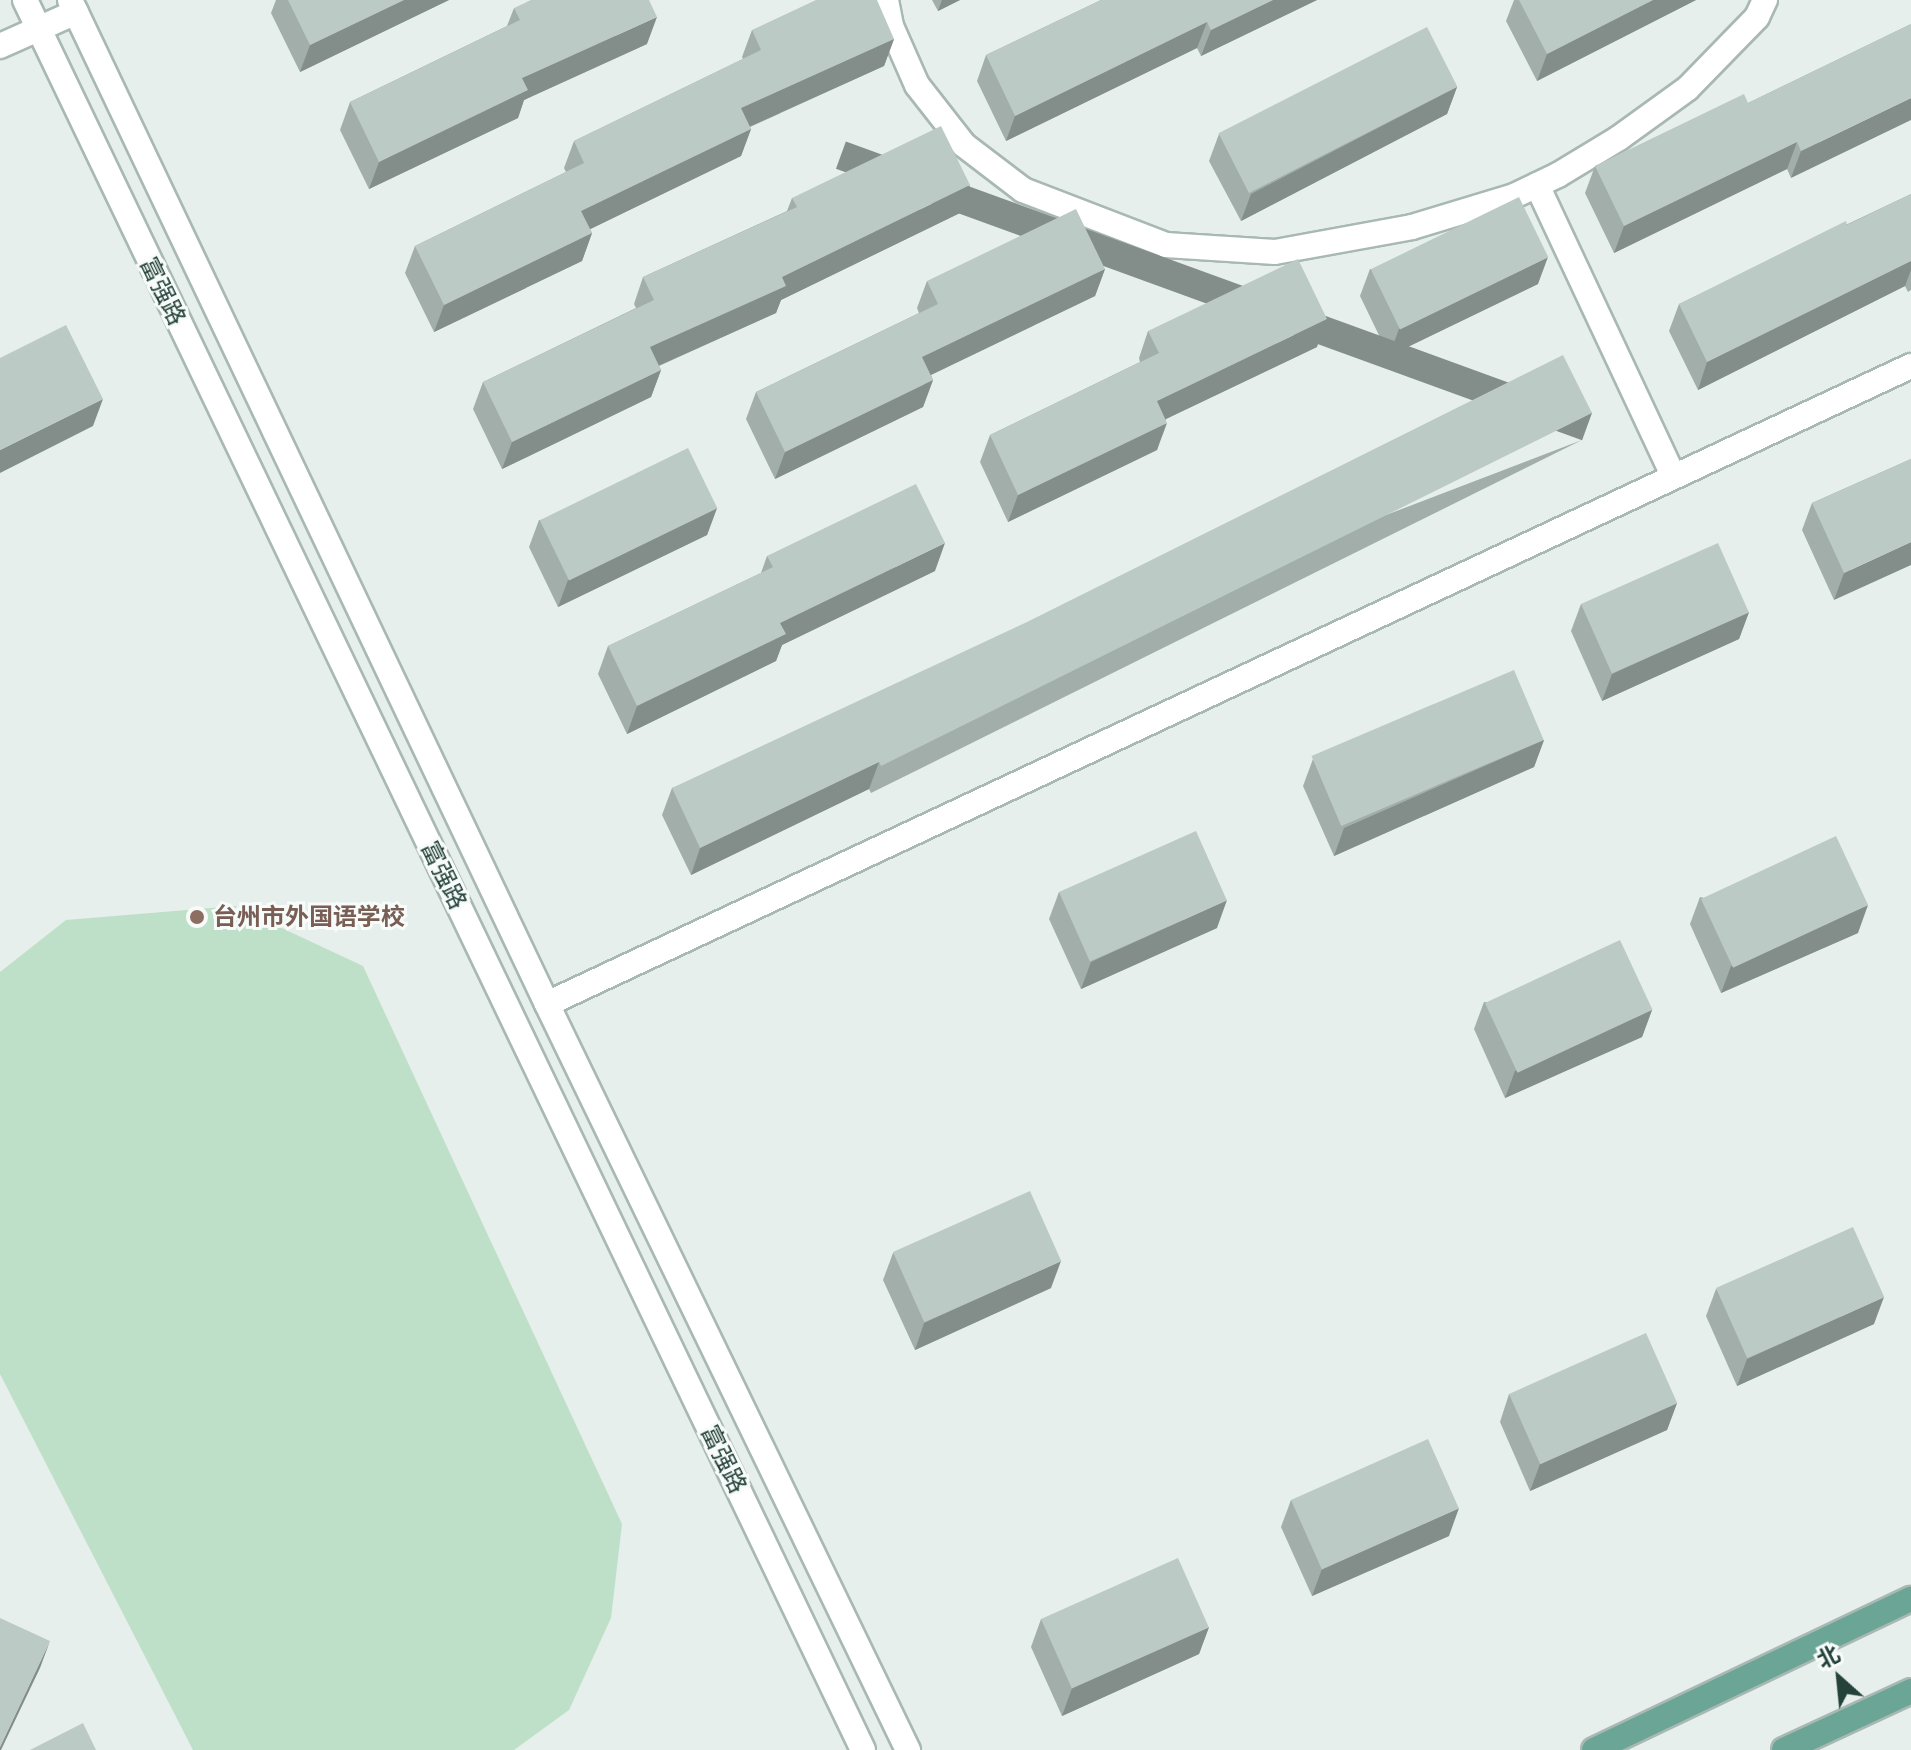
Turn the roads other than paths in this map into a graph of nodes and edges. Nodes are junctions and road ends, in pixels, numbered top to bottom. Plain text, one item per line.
1 (25, 0) edge
2 (886, 0) edge
3 (1765, 0) edge
4 (73, 6) edge
5 (38, 29) junction
6 (0, 46) edge
7 (1537, 185) junction
8 (1911, 366) edge
9 (1673, 475) junction
10 (547, 1004) junction
11 (1911, 1599) edge
12 (1911, 1691) edge
13 (863, 1750) edge
14 (908, 1750) edge
15 (1594, 1750) edge
16 (1784, 1750) edge

1 - 5 main road, 富强路
2 - 7 main road
3 - 7 main road
4 - 5 main road
4 - 10 main road, 富强路
5 - 6 main road
5 - 13 main road, 富强路
7 - 9 main road
8 - 9 main road
9 - 10 main road
10 - 14 main road, 富强路
11 - 15 main road
12 - 16 main road

